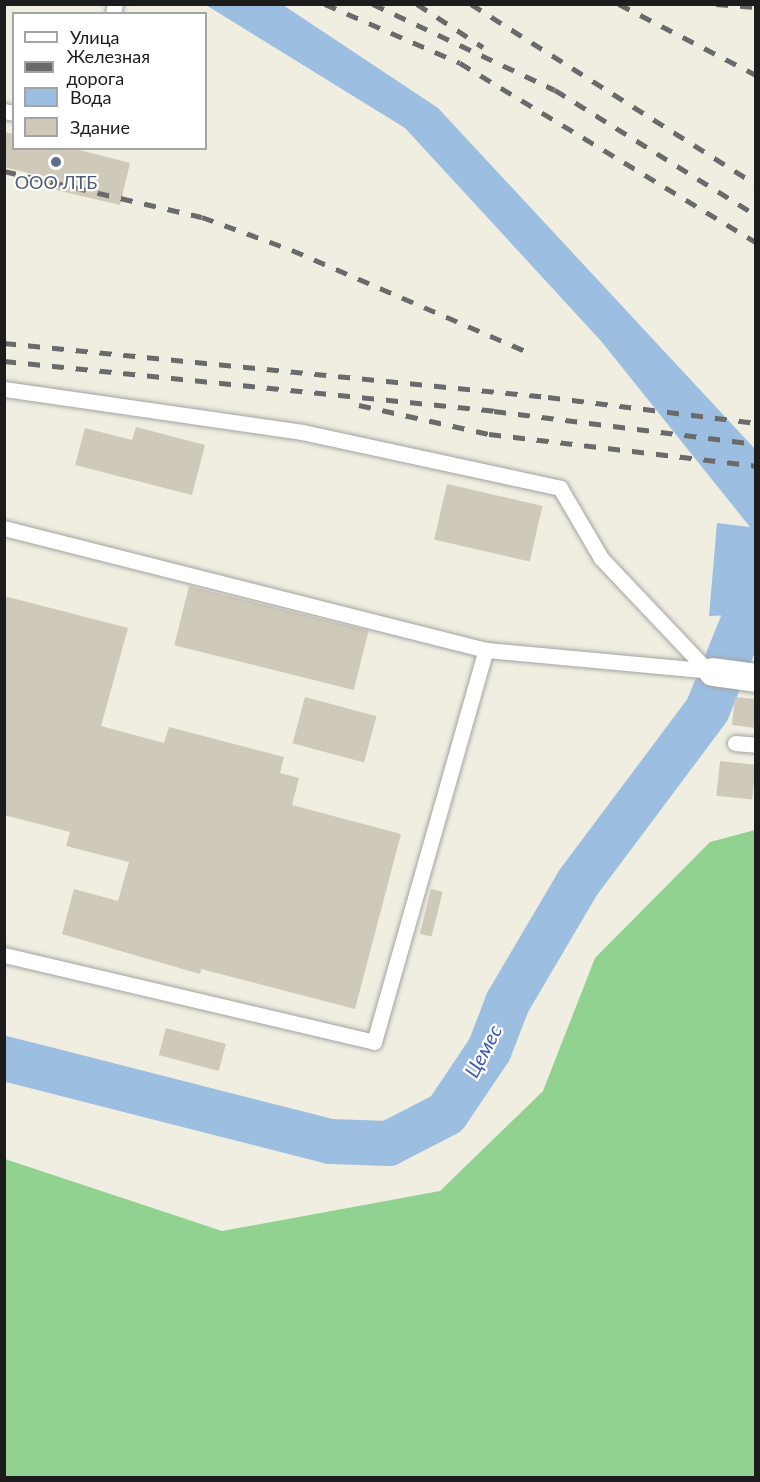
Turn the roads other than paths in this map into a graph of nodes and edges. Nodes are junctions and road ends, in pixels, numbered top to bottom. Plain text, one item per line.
1 (4, 389) edge
2 (4, 528) edge
3 (486, 650) junction
4 (727, 674) edge
5 (735, 742) dead end
6 (756, 745) edge
7 (4, 955) edge

1 - 4 lane
2 - 3 lane
3 - 4 lane
3 - 7 lane
5 - 6 lane

